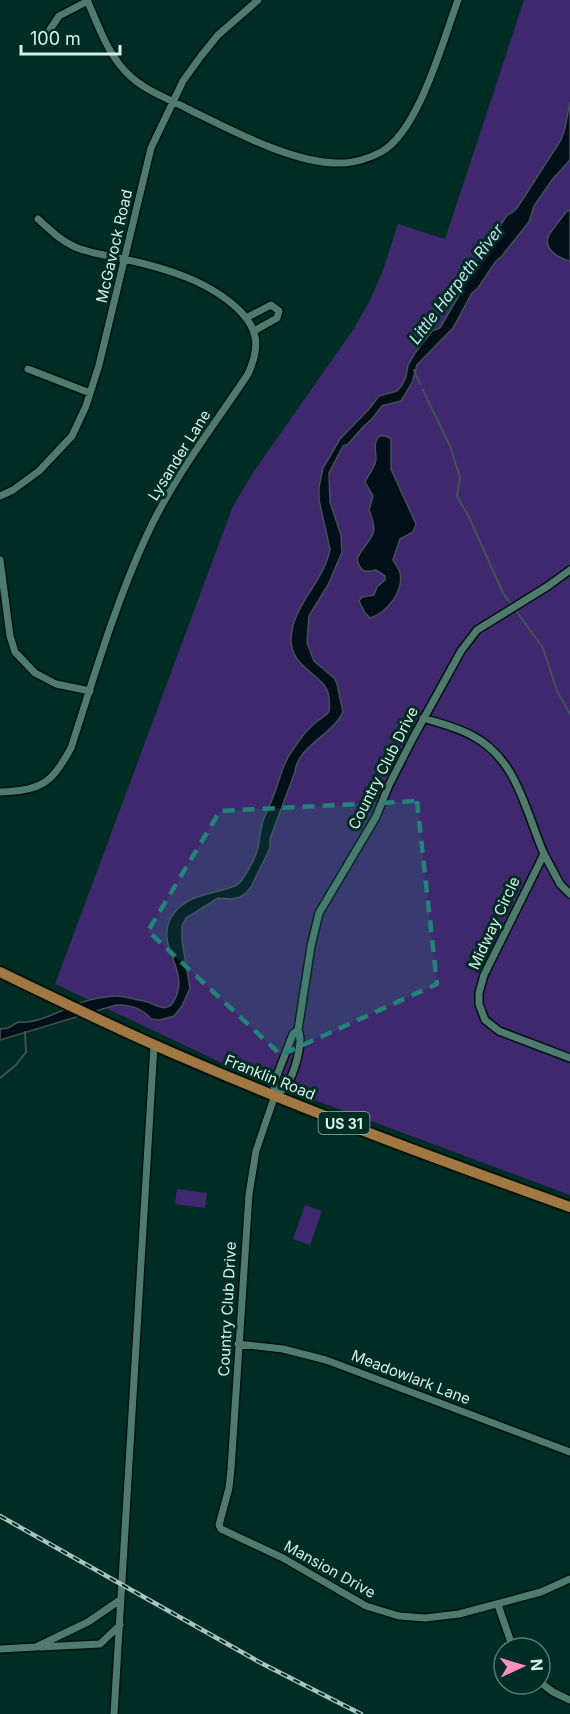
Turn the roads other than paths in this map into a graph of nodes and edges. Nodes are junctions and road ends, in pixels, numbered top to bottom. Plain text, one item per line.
1 (258, 0) edge
2 (458, 0) edge
3 (87, 1) edge
4 (47, 34) dead end
5 (174, 102) junction
6 (38, 219) dead end
7 (125, 260) junction
8 (246, 318) junction
9 (254, 331) junction
10 (28, 369) dead end
11 (90, 393) junction
12 (0, 496) edge
13 (0, 560) edge
14 (570, 570) edge
15 (90, 691) junction
16 (423, 718) junction
17 (0, 792) edge
18 (544, 854) junction
19 (570, 894) edge
20 (0, 972) edge
21 (298, 1030) junction
22 (154, 1045) junction
23 (570, 1058) edge
24 (275, 1095) junction
25 (570, 1207) edge
26 (238, 1344) junction
27 (570, 1452) edge
28 (219, 1527) joint
29 (570, 1579) edge
30 (120, 1600) junction
31 (498, 1605) junction
32 (120, 1625) junction
33 (509, 1636) edge
34 (36, 1647) junction
35 (0, 1649) edge
36 (552, 1691) edge
37 (570, 1700) edge
38 (114, 1714) edge

1 - 5 street, McGavock Road
2 - 5 street
3 - 4 street
3 - 5 street
5 - 7 street, McGavock Road
6 - 7 street
7 - 8 street
7 - 11 street, McGavock Road
8 - 9 street
8 - 9 street
9 - 15 street, Lysander Lane
10 - 11 street
11 - 12 street, McGavock Road
13 - 15 street
14 - 16 street, Country Club Drive
15 - 17 street, Lysander Lane
16 - 18 street
16 - 21 street, Country Club Drive
18 - 19 street
18 - 23 street, Midway Circle
20 - 22 main road, Franklin Road / US 31
21 - 24 street, Country Club Drive
21 - 24 street, Country Club Drive
22 - 24 main road, Franklin Road / US 31
22 - 30 street
24 - 25 main road, Franklin Road / US 31
24 - 26 street, Country Club Drive
26 - 27 street, Meadowlark Lane
26 - 28 street, Country Club Drive
28 - 31 street, Mansion Drive
29 - 31 street, Mansion Drive
30 - 32 street
30 - 34 street
31 - 33 street
32 - 34 street
32 - 38 street
34 - 35 street
36 - 37 street

